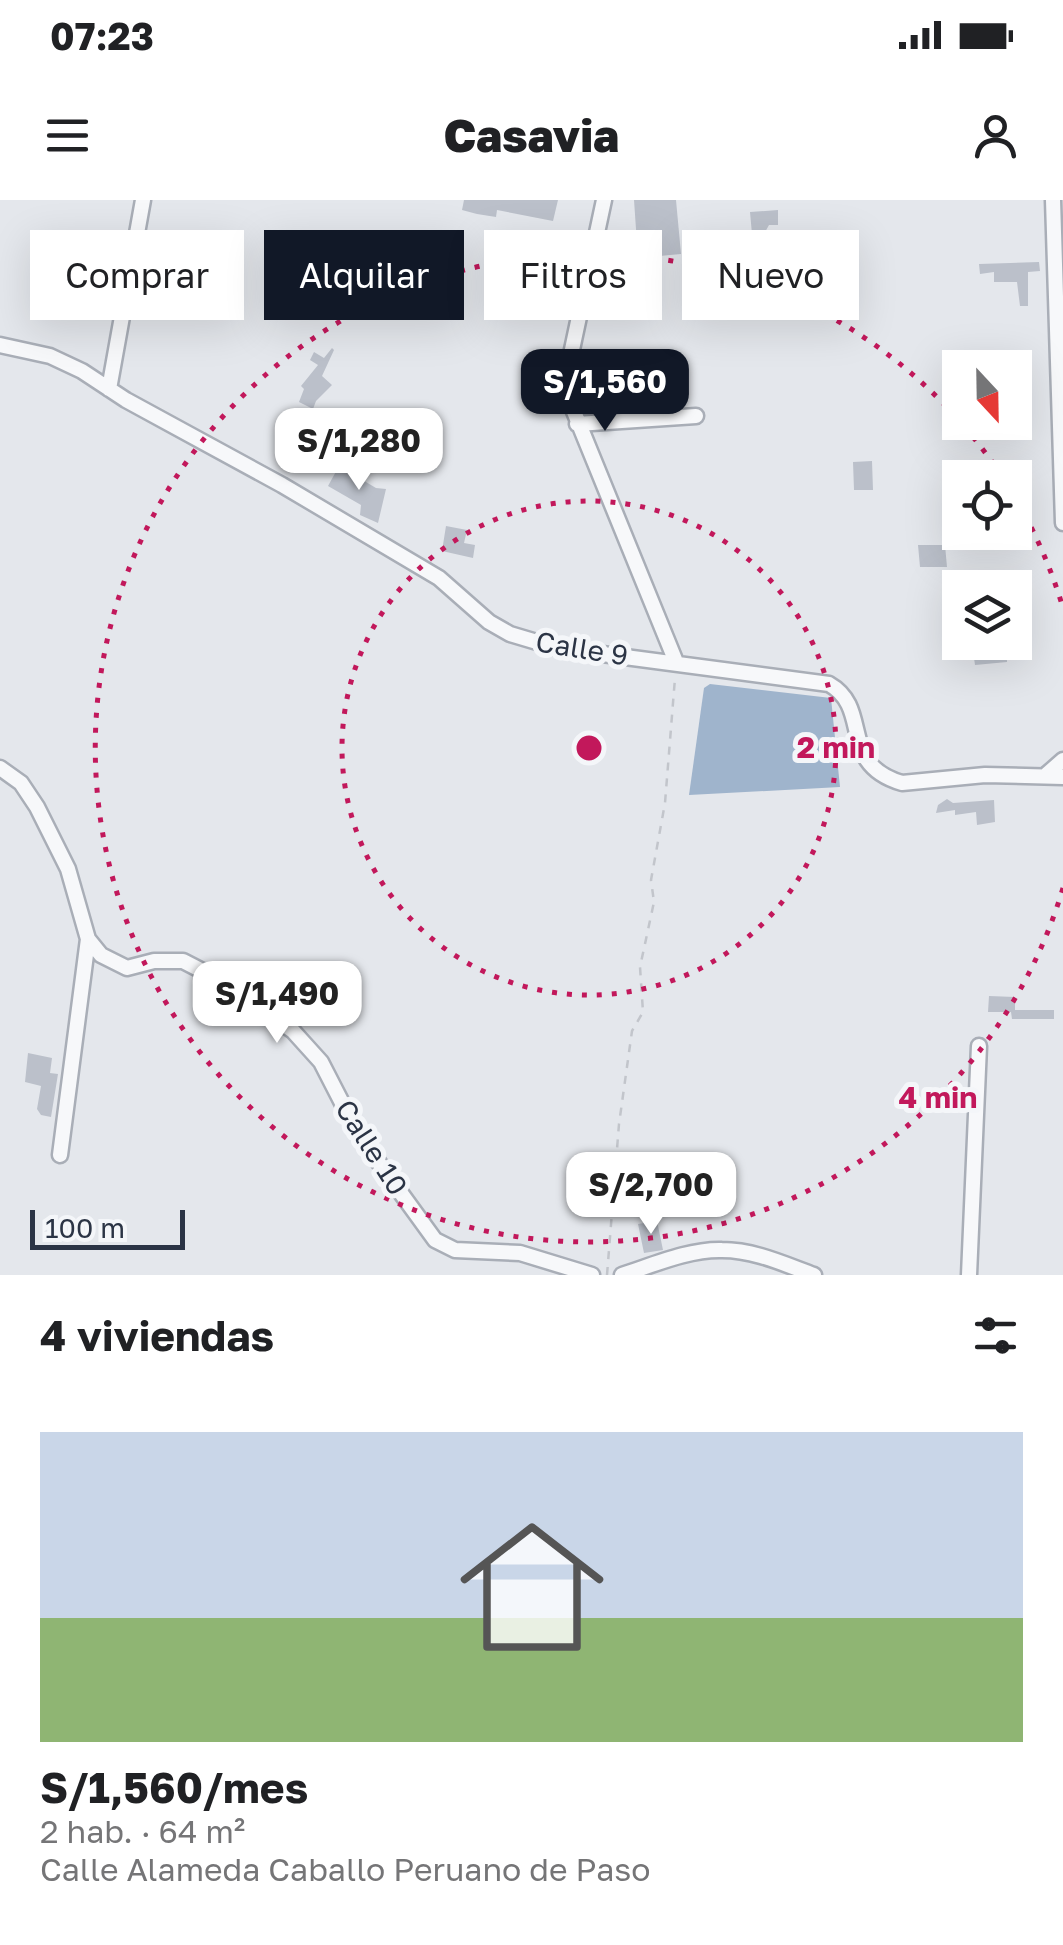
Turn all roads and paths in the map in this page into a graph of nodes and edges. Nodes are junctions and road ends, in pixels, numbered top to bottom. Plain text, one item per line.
1 (143, 200) edge
2 (604, 200) edge
3 (1054, 200) edge
4 (0, 345) edge
5 (109, 389) junction
6 (696, 416) dead end
7 (577, 424) junction
8 (1063, 523) edge
9 (676, 662) junction
10 (1063, 760) edge
11 (0, 768) edge
12 (1047, 774) junction
13 (1063, 777) edge
14 (88, 939) junction
15 (979, 1046) dead end
16 (60, 1155) dead end
17 (592, 1275) edge
18 (607, 1275) edge
19 (622, 1275) edge
20 (814, 1275) edge
21 (969, 1275) edge

1 - 5 street
2 - 7 street
3 - 8 street
4 - 5 street, Calle 9
5 - 9 street, Calle 9
6 - 7 street
7 - 9 street
9 - 12 street, Calle 9
9 - 18 path
10 - 12 street
11 - 14 street
12 - 13 street, Calle 9
14 - 16 street
14 - 17 street, Calle 10
15 - 21 street
19 - 20 street

